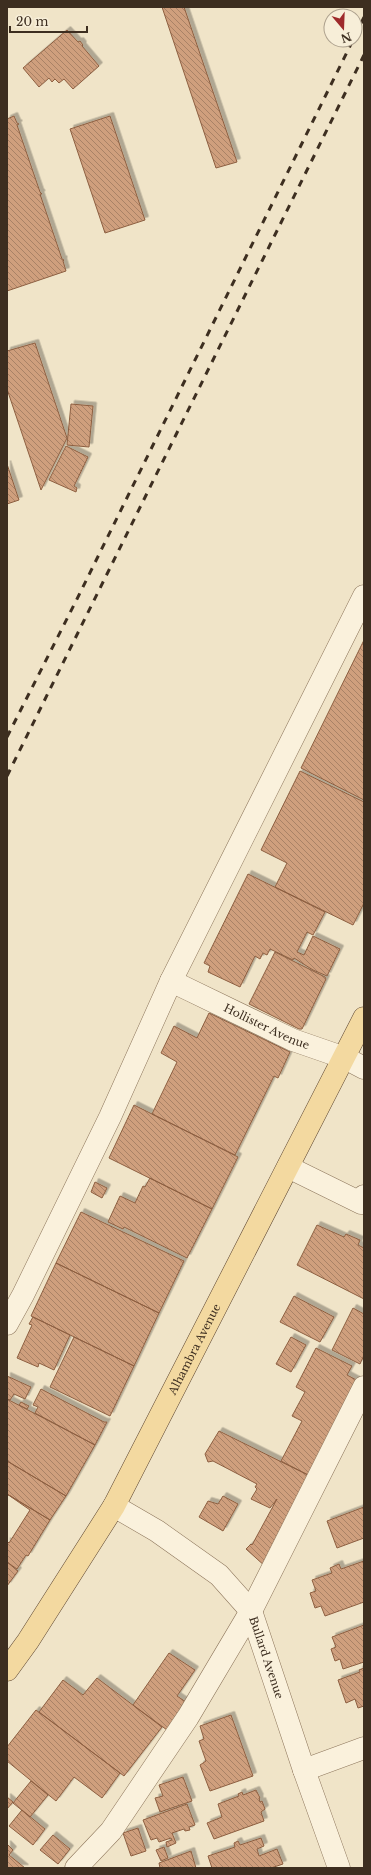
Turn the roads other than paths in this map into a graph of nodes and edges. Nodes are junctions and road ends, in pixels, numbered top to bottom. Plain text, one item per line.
1 (364, 596) edge
2 (171, 981) junction
3 (364, 1018) edge
4 (345, 1058) junction
5 (364, 1068) edge
6 (288, 1167) junction
7 (364, 1196) edge
8 (7, 1324) edge
9 (364, 1387) edge
10 (114, 1506) junction
11 (251, 1611) junction
12 (7, 1670) edge
13 (364, 1748) edge
14 (304, 1770) junction
15 (76, 1868) edge
16 (339, 1868) edge

1 - 2 street
2 - 4 street, Hollister Avenue
2 - 8 street
3 - 4 main road, Alhambra Avenue
4 - 5 street, Hollister Avenue
4 - 6 main road, Alhambra Avenue
6 - 7 street
6 - 10 main road, Alhambra Avenue
9 - 11 street
10 - 11 street, Bullard Avenue
10 - 12 main road, Alhambra Avenue
11 - 14 street, Bullard Avenue
11 - 15 street
13 - 14 street
14 - 16 street, Bullard Avenue

